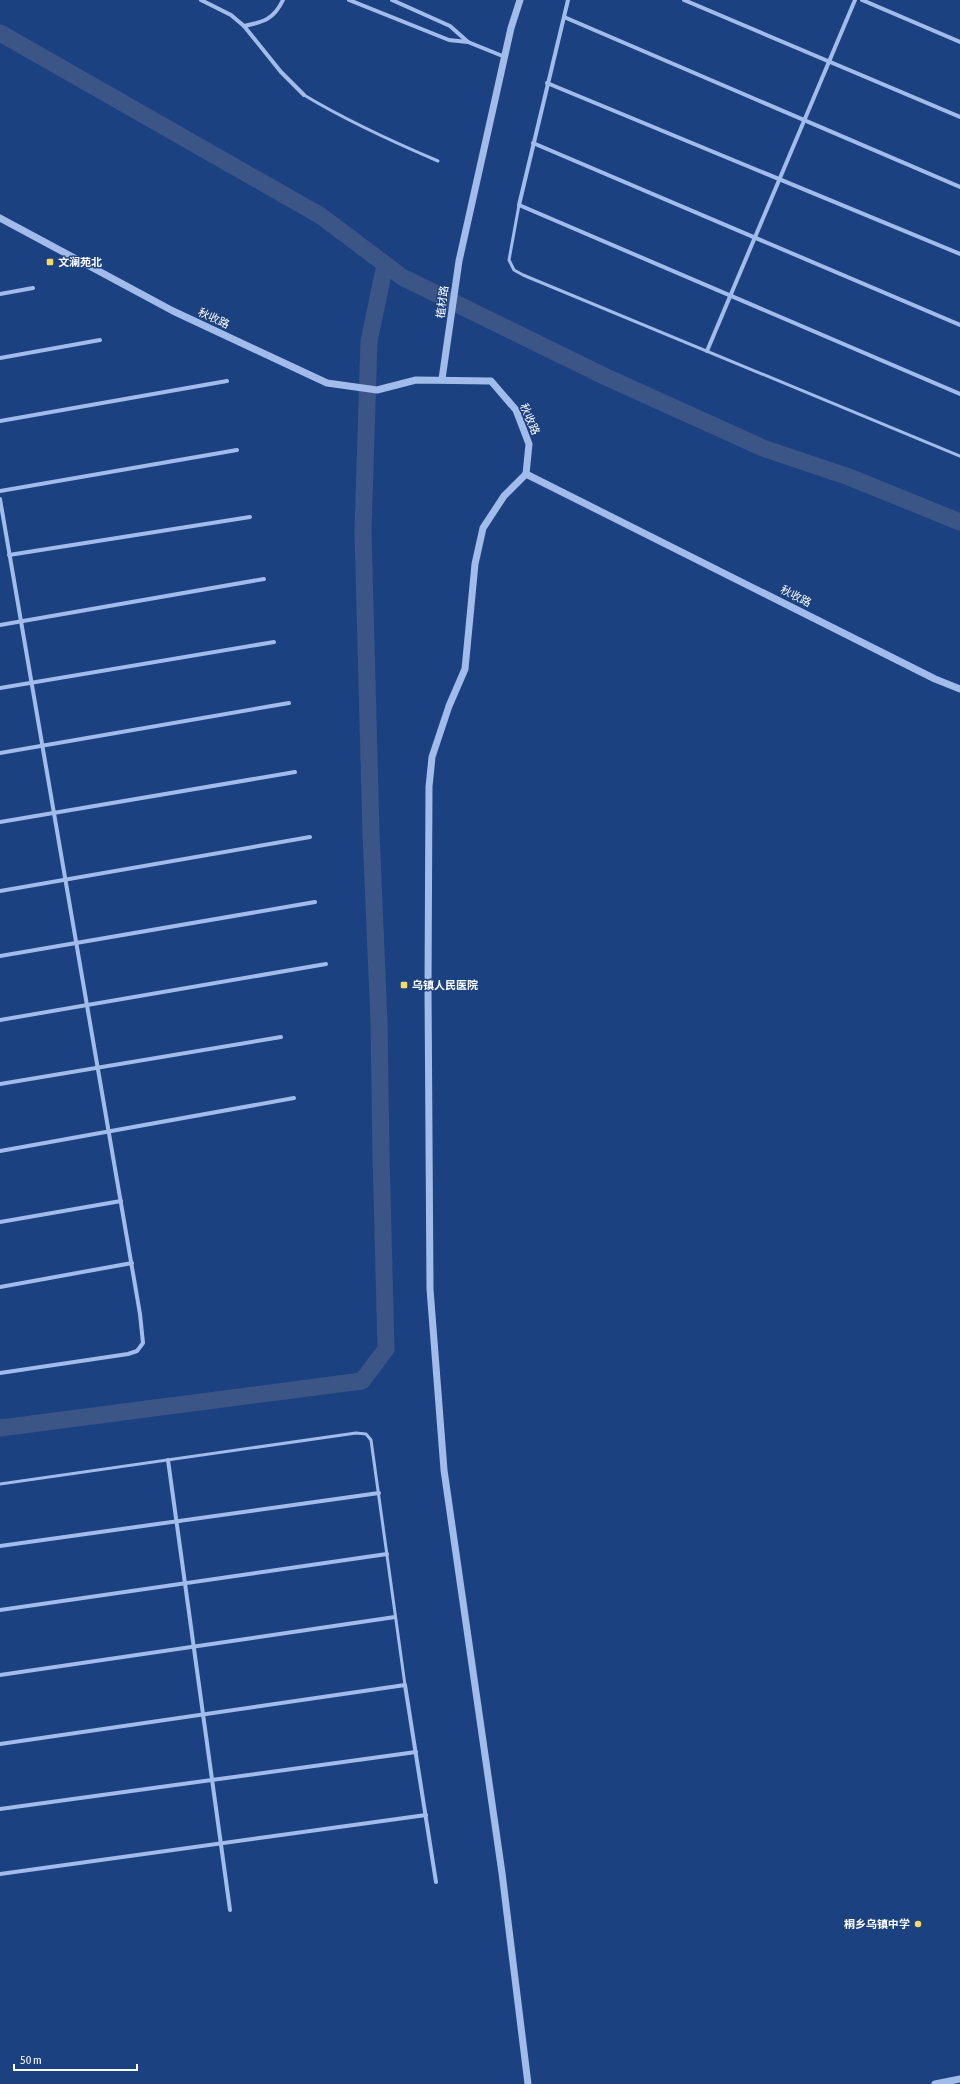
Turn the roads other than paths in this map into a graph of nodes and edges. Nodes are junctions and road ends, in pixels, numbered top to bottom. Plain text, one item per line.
1 (201, 0) edge
2 (283, 0) edge
3 (349, 0) edge
4 (392, 0) edge
5 (520, 0) edge
6 (568, 0) edge
7 (684, 0) edge
8 (855, 0) edge
9 (862, 0) edge
10 (564, 17) junction
11 (244, 26) junction
12 (468, 42) junction
13 (960, 42) edge
14 (505, 57) junction
15 (829, 61) junction
16 (548, 83) junction
17 (304, 95) joint
18 (960, 117) edge
19 (804, 120) junction
20 (533, 143) junction
21 (438, 161) dead end
22 (780, 179) junction
23 (960, 187) edge
24 (519, 204) junction
25 (0, 218) edge
26 (755, 238) junction
27 (960, 254) edge
28 (33, 288) dead end
29 (0, 294) edge
30 (731, 295) junction
31 (960, 325) edge
32 (100, 340) dead end
33 (707, 352) junction
34 (0, 358) edge
35 (442, 379) junction
36 (227, 380) dead end
37 (960, 394) edge
38 (0, 421) edge
39 (237, 450) dead end
40 (960, 456) edge
41 (526, 474) junction
42 (0, 491) edge
43 (0, 499) edge
44 (250, 517) dead end
45 (10, 555) junction
46 (264, 579) dead end
47 (21, 621) junction
48 (0, 625) edge
49 (274, 642) dead end
50 (32, 683) junction
51 (0, 688) edge
52 (960, 689) edge
53 (289, 703) dead end
54 (42, 746) junction
55 (0, 753) edge
56 (295, 772) dead end
57 (54, 813) junction
58 (0, 822) edge
59 (310, 837) dead end
60 (65, 879) junction
61 (0, 891) edge
62 (315, 902) dead end
63 (76, 943) junction
64 (0, 956) edge
65 (326, 964) dead end
66 (87, 1005) junction
67 (0, 1020) edge
68 (281, 1037) dead end
69 (98, 1068) junction
70 (0, 1084) edge
71 (294, 1098) dead end
72 (109, 1131) junction
73 (0, 1151) edge
74 (121, 1201) junction
75 (0, 1222) edge
76 (132, 1263) junction
77 (0, 1287) edge
78 (0, 1373) edge
79 (168, 1460) junction
80 (0, 1484) edge
81 (379, 1493) junction
82 (176, 1521) junction
83 (0, 1546) edge
84 (386, 1554) junction
85 (185, 1583) junction
86 (0, 1610) edge
87 (395, 1617) junction
88 (194, 1647) junction
89 (0, 1675) edge
90 (405, 1685) junction
91 (203, 1715) junction
92 (0, 1744) edge
93 (416, 1752) junction
94 (212, 1780) junction
95 (0, 1810) edge
96 (426, 1815) junction
97 (221, 1844) junction
98 (0, 1874) edge
99 (436, 1882) dead end
100 (230, 1910) dead end
101 (960, 2079) edge
102 (528, 2084) edge
103 (935, 2084) edge

1 - 11 street
2 - 11 street
3 - 12 street
4 - 12 street
5 - 14 street, 植材路
6 - 10 street
7 - 15 street
8 - 15 street
9 - 13 street
10 - 16 street
10 - 19 street
11 - 17 street
12 - 14 street
14 - 35 street, 植材路
15 - 18 street
15 - 19 street
16 - 20 street
16 - 22 street
17 - 21 lane
19 - 22 street
19 - 23 street
20 - 24 street
20 - 26 street
22 - 26 street
22 - 27 street
24 - 30 street
24 - 33 lane
25 - 35 street, 秋收路
26 - 30 street
26 - 31 street
28 - 29 street
30 - 33 street
30 - 37 street
32 - 34 street
33 - 40 lane
35 - 41 street, 秋收路
36 - 38 street
39 - 42 street
41 - 52 street, 秋收路
41 - 102 street
43 - 45 street
44 - 45 street
45 - 47 street
46 - 47 street
47 - 48 street
47 - 50 street
49 - 50 street
50 - 51 street
50 - 54 street
53 - 54 street
54 - 55 street
54 - 57 street
56 - 57 street
57 - 58 street
57 - 60 street
59 - 60 street
60 - 61 street
60 - 63 street
62 - 63 street
63 - 64 street
63 - 66 street
65 - 66 street
66 - 67 street
66 - 69 street
68 - 69 street
69 - 70 street
69 - 72 street
71 - 72 street
72 - 73 street
72 - 74 street
74 - 75 street
74 - 76 street
76 - 77 street
76 - 78 street
79 - 80 lane
79 - 81 lane
79 - 82 street
81 - 82 street
81 - 84 lane
82 - 83 street
82 - 85 street
84 - 85 street
84 - 87 lane
85 - 86 street
85 - 88 street
87 - 88 street
87 - 90 lane
88 - 89 street
88 - 91 street
90 - 91 street
90 - 93 street
91 - 92 street
91 - 94 street
93 - 94 street
93 - 96 street
94 - 95 street
94 - 97 street
96 - 97 street
96 - 99 street
97 - 98 street
97 - 100 street
101 - 103 street

